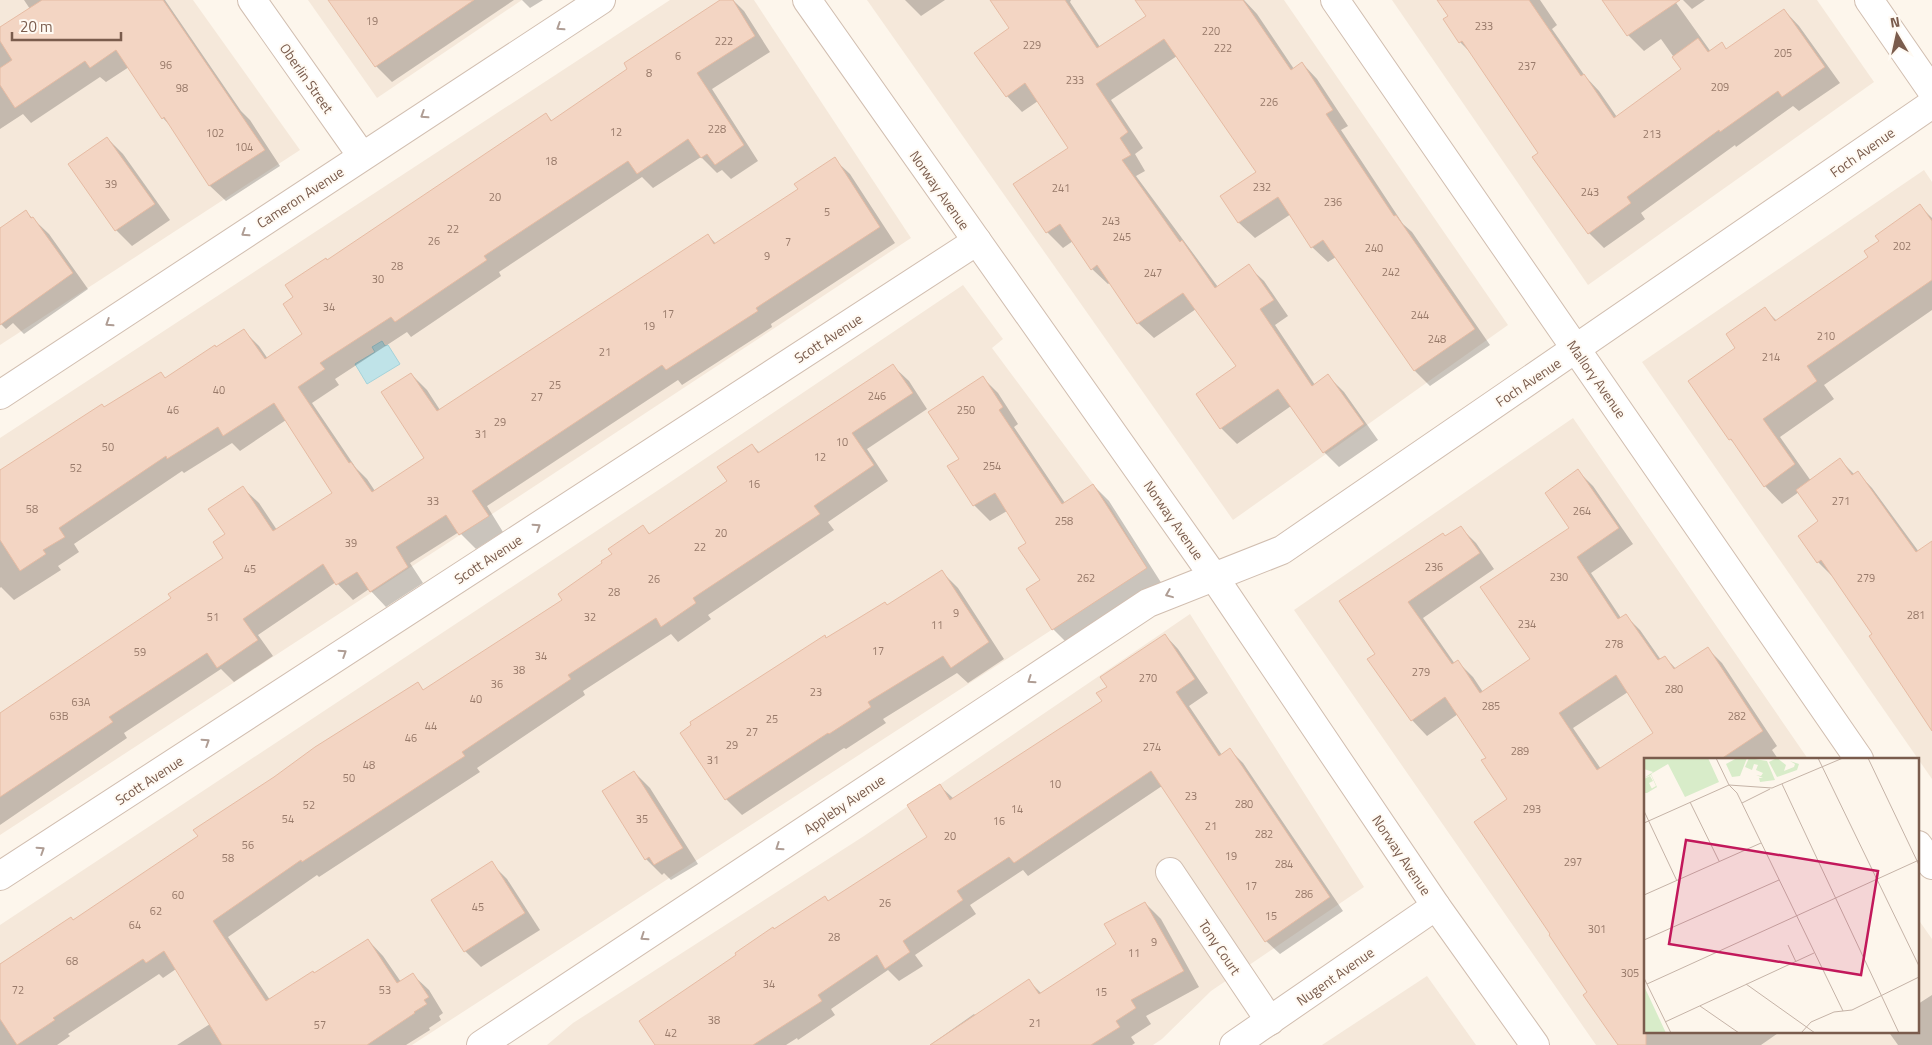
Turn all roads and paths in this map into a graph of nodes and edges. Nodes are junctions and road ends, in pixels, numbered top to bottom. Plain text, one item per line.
1 (252, 0) edge
2 (601, 0) edge
3 (807, 0) edge
4 (1335, 0) edge
5 (1869, 0) edge
6 (1932, 91) edge
7 (1932, 104) edge
8 (362, 156) junction
9 (977, 241) junction
10 (1576, 349) junction
11 (0, 395) edge
12 (1214, 577) junction
13 (1858, 758) edge
14 (1920, 848) edge
15 (1932, 865) edge
16 (1170, 872) dead end
17 (0, 876) edge
18 (1436, 906) junction
19 (1270, 1021) junction
20 (481, 1045) edge
21 (1234, 1045) edge
22 (1535, 1045) edge

1 - 8 street, Oberlin Street
2 -> 8 street, Cameron Avenue
3 - 9 street, Norway Avenue
4 - 10 street, Mallory Avenue
5 - 6 street
7 - 10 street, Foch Avenue
8 -> 11 street, Cameron Avenue
9 - 12 street, Norway Avenue
17 -> 9 street, Scott Avenue
10 - 12 street, Foch Avenue
10 - 13 street, Mallory Avenue
12 - 18 street, Norway Avenue
12 -> 20 street, Appleby Avenue
14 - 15 street
16 - 19 street, Tony Court
18 - 19 street, Nugent Avenue
18 - 22 street, Norway Avenue
19 - 21 street, Nugent Avenue

